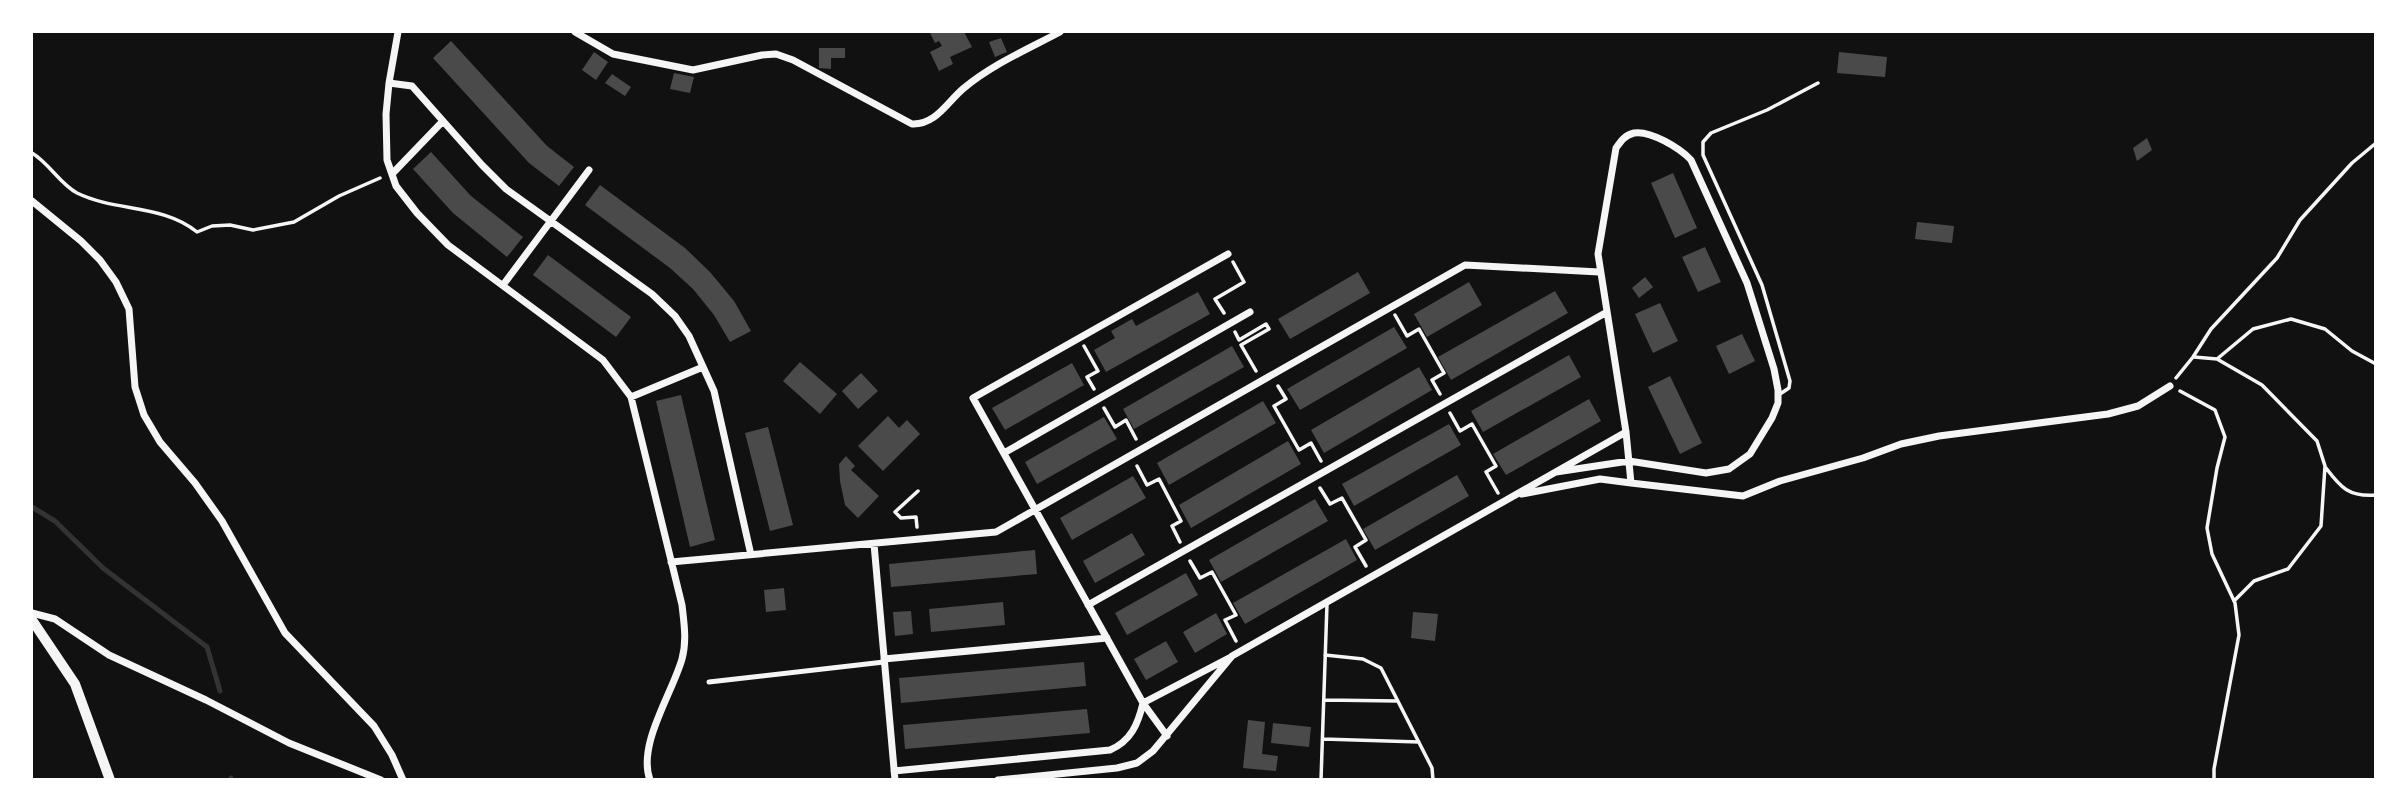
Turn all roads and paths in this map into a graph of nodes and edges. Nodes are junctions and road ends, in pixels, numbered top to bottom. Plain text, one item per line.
1 (398, 32) edge
2 (575, 32) edge
3 (1060, 32) edge
4 (388, 83) junction
5 (1818, 83) dead end
6 (443, 121) junction
7 (2375, 143) edge
8 (32, 153) edge
9 (589, 170) dead end
10 (392, 174) junction
11 (371, 182) dead end
12 (32, 201) edge
13 (551, 220) junction
14 (1228, 254) joint
15 (1599, 272) junction
16 (503, 285) junction
17 (1215, 299) dead end
18 (1391, 307) junction
19 (1250, 312) dead end
20 (1607, 312) junction
21 (1239, 340) dead end
22 (2193, 357) junction
23 (2217, 359) junction
24 (2375, 364) edge
25 (703, 367) junction
26 (1272, 374) junction
27 (1262, 381) junction
28 (2170, 386) junction
29 (1778, 396) junction
30 (631, 397) junction
31 (1445, 403) junction
32 (1626, 432) junction
33 (1004, 453) junction
34 (1131, 455) junction
35 (1629, 461) junction
36 (2325, 466) junction
37 (1327, 470) junction
38 (1556, 472) junction
39 (1314, 477) junction
40 (1631, 483) junction
41 (918, 491) dead end
42 (2375, 495) edge
43 (1514, 496) junction
44 (1170, 501) dead end
45 (1503, 503) junction
46 (1035, 509) junction
47 (918, 540) junction
48 (874, 544) junction
49 (751, 555) junction
50 (671, 562) junction
51 (1212, 572) dead end
52 (1372, 577) junction
53 (2234, 601) junction
54 (1327, 602) junction
55 (1088, 605) junction
56 (32, 613) edge
57 (32, 620) edge
58 (1107, 638) junction
59 (1241, 650) junction
60 (1325, 655) junction
61 (1232, 656) junction
62 (884, 661) junction
63 (709, 682) dead end
64 (1324, 700) junction
65 (1398, 701) junction
66 (1143, 704) junction
67 (1167, 736) junction
68 (1323, 739) junction
69 (1419, 742) junction
70 (895, 775) edge
71 (110, 779) edge
72 (381, 779) edge
73 (402, 779) edge
74 (650, 779) edge
75 (998, 779) edge
76 (1321, 779) edge
77 (1433, 779) edge
78 (2214, 779) edge

1 - 4 street
2 - 3 street
4 - 6 street
4 - 10 street
5 - 29 lane
6 - 10 street
6 - 13 street
7 - 22 path
8 - 11 path
9 - 13 street
10 - 16 street
12 - 73 street
13 - 16 street
13 - 25 street
14 - 17 path
14 - 33 street
15 - 18 street
15 - 20 street
15 - 29 street
16 - 30 street
18 - 26 street
18 - 31 path
19 - 33 street
20 - 31 street
20 - 32 street
21 - 27 path
22 - 23 path
22 - 28 path
23 - 24 path
23 - 36 path
25 - 30 street
25 - 49 street
26 - 27 street
26 - 37 path
27 - 34 street
28 - 40 street
28 - 53 path
29 - 35 street
30 - 50 street
31 - 37 street
31 - 45 path
32 - 35 street
32 - 38 street
33 - 46 street
34 - 44 path
34 - 46 street
35 - 38 street
35 - 40 street
36 - 42 path
36 - 53 path
37 - 39 street
38 - 43 street
39 - 52 path
39 - 55 street
40 - 43 street
41 - 47 path
43 - 45 street
45 - 52 street
46 - 47 street
46 - 55 street
47 - 48 street
48 - 49 street
48 - 62 street
49 - 50 street
50 - 74 street
51 - 59 path
52 - 54 street
53 - 78 path
54 - 59 street
54 - 60 lane
55 - 58 street
56 - 72 street
57 - 71 main road
58 - 62 street
58 - 66 street
59 - 61 street
60 - 64 lane
60 - 65 lane
61 - 66 street
61 - 67 street
62 - 63 street
62 - 70 street
64 - 65 lane
64 - 68 lane
65 - 69 lane
66 - 67 street
66 - 70 street
67 - 75 street
68 - 69 lane
68 - 76 lane
69 - 77 lane

